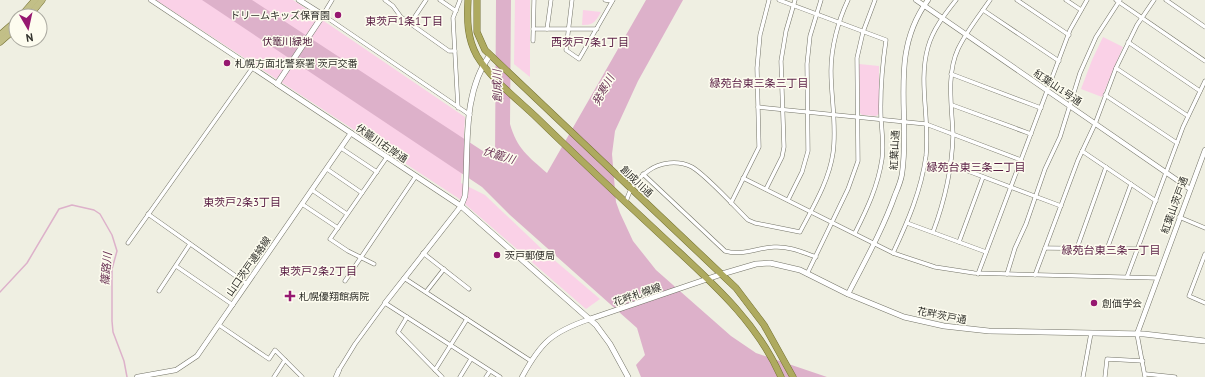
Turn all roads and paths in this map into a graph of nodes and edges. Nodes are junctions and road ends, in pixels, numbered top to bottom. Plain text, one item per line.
1 (35, 0) edge
2 (42, 0) edge
3 (151, 0) edge
4 (299, 0) edge
5 (332, 0) edge
6 (385, 0) edge
7 (426, 0) edge
8 (440, 0) edge
9 (460, 0) edge
10 (468, 0) edge
11 (477, 0) edge
12 (534, 0) edge
13 (551, 0) edge
14 (572, 0) edge
15 (605, 0) edge
16 (612, 0) edge
17 (769, 0) edge
18 (779, 0) edge
19 (795, 0) edge
20 (821, 0) edge
21 (848, 0) edge
22 (875, 0) edge
23 (916, 0) edge
24 (928, 0) edge
25 (956, 0) edge
26 (990, 0) edge
27 (1017, 0) edge
28 (1066, 0) edge
29 (1087, 0) edge
30 (1154, 0) edge
31 (1166, 0) edge
32 (1118, 1) edge
33 (793, 5) junction
34 (924, 6) junction
35 (28, 8) edge
36 (36, 8) edge
37 (982, 10) junction
38 (1081, 10) junction
39 (456, 11) junction
40 (816, 14) junction
41 (322, 15) junction
42 (943, 18) junction
43 (1142, 18) junction
44 (840, 23) junction
45 (410, 24) junction
46 (1205, 27) edge
47 (8, 28) edge
48 (596, 28) junction
49 (534, 29) junction
50 (548, 29) junction
51 (568, 29) junction
52 (863, 32) junction
53 (0, 35) edge
54 (8, 35) edge
55 (966, 35) junction
56 (1068, 35) junction
57 (533, 41) dead end
58 (0, 42) edge
59 (1128, 42) junction
60 (455, 50) junction
61 (490, 55) junction
62 (1059, 61) junction
63 (1205, 61) edge
64 (483, 64) junction
65 (253, 67) junction
66 (1116, 68) junction
67 (951, 74) junction
68 (1205, 81) edge
69 (277, 84) junction
70 (1047, 91) junction
71 (1200, 91) junction
72 (1105, 95) junction
73 (952, 105) junction
74 (1070, 106) junction
75 (758, 107) junction
76 (458, 108) junction
77 (1041, 108) junction
78 (783, 110) junction
79 (809, 112) junction
80 (470, 115) junction
81 (834, 115) junction
82 (1188, 116) junction
83 (858, 117) junction
84 (881, 120) junction
85 (904, 122) junction
86 (926, 124) junction
87 (1095, 124) junction
88 (351, 133) junction
89 (1031, 134) junction
90 (953, 135) junction
91 (1177, 143) junction
92 (341, 148) junction
93 (1205, 150) edge
94 (1082, 151) junction
95 (387, 157) junction
96 (1021, 160) junction
97 (952, 165) junction
98 (1106, 167) junction
99 (327, 169) junction
100 (377, 172) junction
101 (1167, 173) junction
102 (643, 174) junction
103 (416, 176) junction
104 (984, 177) junction
105 (743, 178) junction
106 (1131, 184) junction
107 (1011, 187) junction
108 (630, 188) junction
109 (1190, 189) junction
110 (312, 190) junction
111 (766, 190) junction
112 (362, 193) junction
113 (1036, 197) junction
114 (788, 200) junction
115 (1156, 201) junction
116 (626, 202) junction
117 (731, 203) junction
118 (302, 204) junction
119 (461, 206) junction
120 (1061, 206) junction
121 (810, 211) junction
122 (148, 214) junction
123 (347, 214) junction
124 (1179, 217) junction
125 (833, 222) junction
126 (907, 223) junction
127 (338, 228) junction
128 (1205, 228) edge
129 (933, 232) junction
130 (855, 233) junction
131 (874, 242) junction
132 (959, 242) junction
133 (128, 243) dead end
134 (190, 244) junction
135 (1045, 248) junction
136 (1077, 248) junction
137 (1107, 249) junction
138 (1138, 249) junction
139 (986, 252) junction
140 (423, 253) junction
141 (893, 253) junction
142 (1205, 254) edge
143 (362, 256) junction
144 (816, 257) junction
145 (374, 264) dead end
146 (176, 266) junction
147 (444, 270) junction
148 (722, 274) junction
149 (807, 274) junction
150 (978, 274) junction
151 (1007, 274) junction
152 (1035, 275) junction
153 (1127, 277) junction
154 (404, 278) junction
155 (1157, 278) junction
156 (709, 279) junction
157 (345, 281) dead end
158 (247, 284) junction
159 (689, 286) joint
160 (469, 289) dead end
161 (159, 291) dead end
162 (426, 292) junction
163 (848, 294) junction
164 (1205, 302) edge
165 (385, 303) junction
166 (233, 305) junction
167 (408, 317) junction
168 (466, 319) junction
169 (590, 319) junction
170 (219, 325) junction
171 (1091, 333) junction
172 (1137, 334) junction
173 (1205, 341) edge
174 (450, 345) junction
175 (471, 359) junction
176 (285, 360) junction
177 (531, 360) junction
178 (1143, 361) junction
179 (339, 370) joint
180 (435, 370) junction
181 (490, 371) junction
182 (1145, 375) edge
183 (137, 377) edge
184 (274, 377) edge
185 (302, 377) edge
186 (336, 377) edge
187 (442, 377) edge
188 (460, 377) edge
189 (486, 377) edge
190 (500, 377) edge
191 (522, 377) edge
192 (628, 377) edge
193 (781, 377) edge
194 (793, 377) edge
195 (1083, 377) edge
196 (1105, 377) edge
197 (1175, 377) edge

1 - 35 main road
2 - 36 main road
3 - 65 street, 伏籠川右岸通
4 - 41 main road
5 - 41 street
6 - 45 street
7 - 45 street
8 - 39 street
9 - 39 street
10 - 64 highway
11 - 61 highway, 創成川通
12 - 49 street
13 - 50 street
14 - 51 street
15 - 16 street
16 - 48 street
17 - 75 street
18 - 33 street
19 - 33 street
20 - 40 street
21 - 44 street
22 - 52 street
23 - 34 street, 紅葉山1号通
24 - 34 street, 紅葉山通
25 - 42 street
26 - 37 street
27 - 56 street
28 - 38 street
29 - 38 street
30 - 43 street
31 - 46 street
32 - 43 street
32 - 74 street
33 - 40 street
33 - 78 street
34 - 42 street, 紅葉山1号通
34 - 85 street, 紅葉山通
37 - 55 street
37 - 62 street
38 - 56 street
39 - 60 street
40 - 44 street
40 - 79 street
41 - 69 main road
41 - 76 street
42 - 55 street, 紅葉山1号通
42 - 86 street
43 - 59 street
43 - 63 street
44 - 52 street
44 - 81 street
45 - 60 street
47 - 53 main road
48 - 51 street
48 - 51 street
49 - 50 street
49 - 57 street
50 - 51 street
52 - 83 street
52 - 84 street
54 - 58 main road
55 - 67 street
55 - 70 street, 紅葉山1号通
56 - 62 street
59 - 66 street
59 - 71 street
60 - 76 street
61 - 64 main road
61 - 108 highway, 創成川通
62 - 70 street
64 - 80 main road
64 - 116 highway
65 - 69 street, 伏籠川右岸通
65 - 122 street
66 - 72 street
66 - 82 street
67 - 73 street
67 - 77 street
68 - 71 street
69 - 88 main road, 伏籠川右岸通
70 - 74 street, 紅葉山1号通
70 - 77 street
71 - 82 street
72 - 87 street
72 - 91 street
73 - 89 street
73 - 90 street
74 - 87 street, 紅葉山1号通
74 - 113 street
75 - 78 street
75 - 105 street
76 - 80 street
77 - 89 street
78 - 79 street
78 - 111 street
79 - 81 street
79 - 114 street
80 - 119 main road
81 - 83 street
81 - 121 street
82 - 91 street
83 - 84 street
83 - 125 street
84 - 85 street
84 - 130 street
85 - 86 street
85 - 131 street, 紅葉山通
86 - 90 street
86 - 126 street
87 - 94 street
87 - 101 street, 紅葉山1号通
88 - 92 street, 山口茨戸連絡線
88 - 95 main road, 伏籠川右岸通
89 - 96 street
90 - 96 street
90 - 97 street
91 - 101 street
92 - 99 street, 山口茨戸連絡線
92 - 100 street
93 - 109 street, 紅葉山茨戸通
94 - 98 street
94 - 120 street
95 - 100 street
95 - 103 main road, 伏籠川右岸通
96 - 107 street
97 - 104 street
97 - 129 street
98 - 106 street
98 - 136 street
99 - 110 street, 山口茨戸連絡線
99 - 112 street
100 - 112 street
101 - 109 street, 紅葉山1号通
101 - 115 street
102 - 108 street
102 - 117 street
102 - 144 street
103 - 119 main road, 伏籠川右岸通
103 - 143 street
104 - 107 street
104 - 132 street
105 - 111 street
105 - 117 street
106 - 115 street
106 - 137 street
107 - 113 street
107 - 139 street
108 - 116 street
108 - 148 highway, 創成川通
109 - 124 street, 紅葉山茨戸通
110 - 118 street, 山口茨戸連絡線
110 - 123 street
111 - 114 street
112 - 123 street
113 - 120 street
113 - 151 street
114 - 121 street
115 - 138 street
116 - 156 highway
117 - 121 street
118 - 127 street
118 - 158 street, 山口茨戸連絡線
119 - 140 street
119 - 169 main road, 伏籠川右岸通
120 - 135 street
121 - 125 street
122 - 133 street
122 - 134 street
123 - 127 street
124 - 128 street
124 - 155 street, 紅葉山茨戸通
125 - 130 street
125 - 144 street
126 - 129 street
126 - 141 street
127 - 143 street
129 - 132 street
130 - 131 street
131 - 141 street
131 - 163 street, 紅葉山通
132 - 139 street
134 - 146 street
134 - 158 street
135 - 136 street
135 - 152 street
136 - 137 street
137 - 138 street
138 - 153 street
139 - 150 street
140 - 147 street
140 - 154 street
141 - 150 street
142 - 164 street
143 - 145 street
143 - 157 street
144 - 149 street
146 - 161 street
146 - 166 street
147 - 160 street
147 - 162 street
148 - 149 main road, 花畔茨戸通
148 - 156 main road, 花畔茨戸通
148 - 194 highway, 創成川通
149 - 163 main road, 花畔茨戸通
150 - 151 street
151 - 152 street
152 - 153 street
153 - 155 street
154 - 162 street
154 - 165 street
155 - 172 street, 紅葉山茨戸通
156 - 159 main road, 花畔茨戸通
156 - 193 highway
158 - 166 street, 山口茨戸連絡線
159 - 169 main road, 花畔札幌線
162 - 168 street
163 - 171 main road, 花畔茨戸通
165 - 167 street
165 - 179 street
166 - 170 street, 山口茨戸連絡線
167 - 174 street
167 - 180 street
168 - 174 street
168 - 177 street
169 - 177 street
169 - 192 main road, 伏籠川右岸通
170 - 176 street
170 - 183 street, 山口茨戸連絡線
171 - 172 main road, 花畔茨戸通
171 - 195 street
172 - 173 main road, 花畔茨戸通
172 - 178 street
174 - 175 street
174 - 180 street
175 - 181 street
175 - 188 street
176 - 184 street
176 - 185 street
177 - 191 street
178 - 182 street
178 - 196 street
179 - 186 street
180 - 187 street
181 - 189 street
181 - 190 street
182 - 197 street

